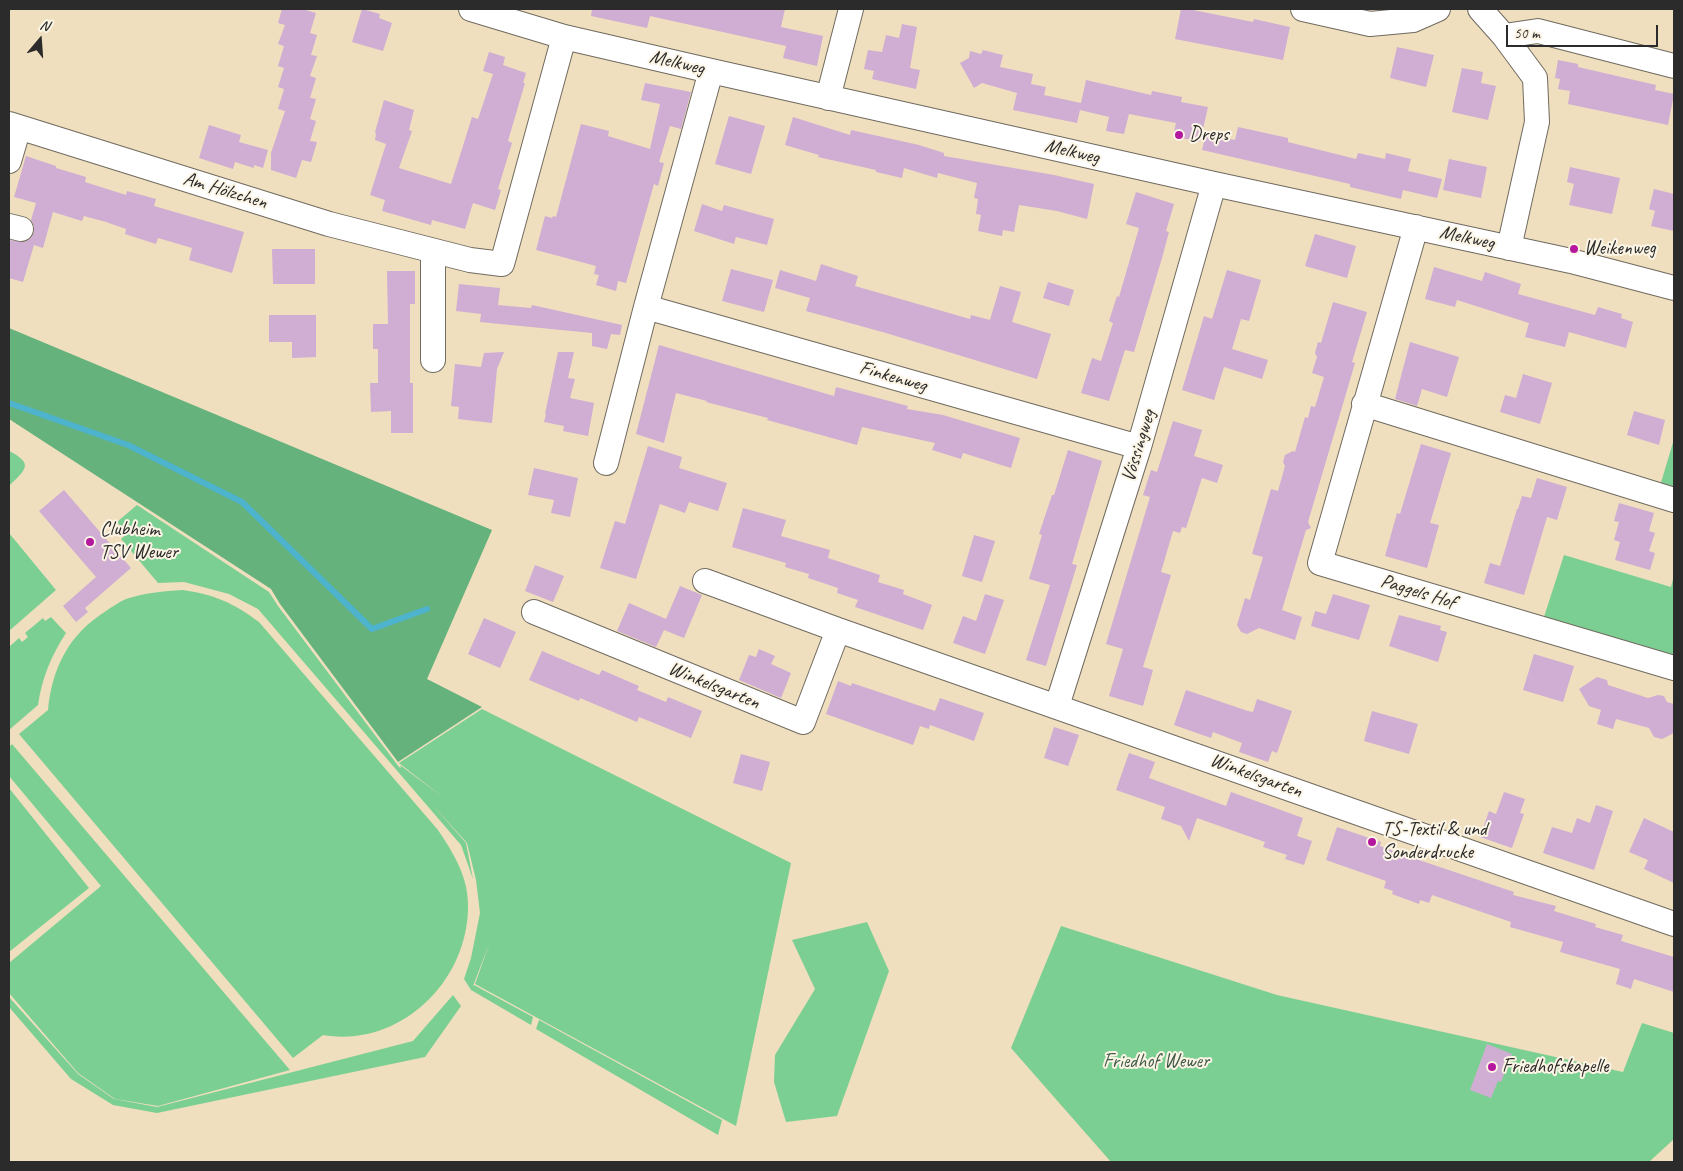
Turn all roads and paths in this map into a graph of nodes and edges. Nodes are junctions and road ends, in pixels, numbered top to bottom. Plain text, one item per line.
1 (471, 9) edge
2 (851, 9) edge
3 (1303, 9) edge
4 (1438, 9) edge
5 (1480, 9) edge
6 (530, 18) edge
7 (1504, 36) junction
8 (564, 37) junction
9 (1674, 66) edge
10 (711, 71) junction
11 (828, 98) junction
12 (14, 125) edge
13 (9, 161) edge
14 (1214, 184) junction
15 (1416, 227) junction
16 (1509, 248) junction
17 (432, 251) junction
18 (1674, 288) edge
19 (646, 307) junction
20 (434, 360) dead end
21 (1364, 404) junction
22 (1139, 447) junction
23 (606, 463) dead end
24 (1674, 500) edge
25 (705, 581) dead end
26 (534, 612) dead end
27 (838, 630) junction
28 (1674, 668) edge
29 (1057, 706) junction
30 (1674, 924) edge

1 - 6 street, Melkweg
2 - 11 street
3 - 4 street
5 - 7 street
6 - 8 street, Melkweg
7 - 9 street
7 - 16 street
8 - 10 street, Melkweg
8 - 17 street, Am Hölzchen
10 - 11 street, Melkweg
10 - 19 street
11 - 14 street, Melkweg
12 - 13 street, Am Hölzchen
12 - 17 street, Am Hölzchen
14 - 15 street, Melkweg
14 - 22 street, Vössingweg
15 - 16 street, Melkweg
15 - 21 street, Paggels Hof
16 - 18 street, Melkweg
17 - 20 street
19 - 22 street, Finkenweg
19 - 23 street
21 - 24 street
21 - 28 street, Paggels Hof
22 - 29 street, Vössingweg
25 - 27 street, Winkelsgarten
26 - 27 street, Winkelsgarten
27 - 29 street, Winkelsgarten
29 - 30 street, Winkelsgarten

